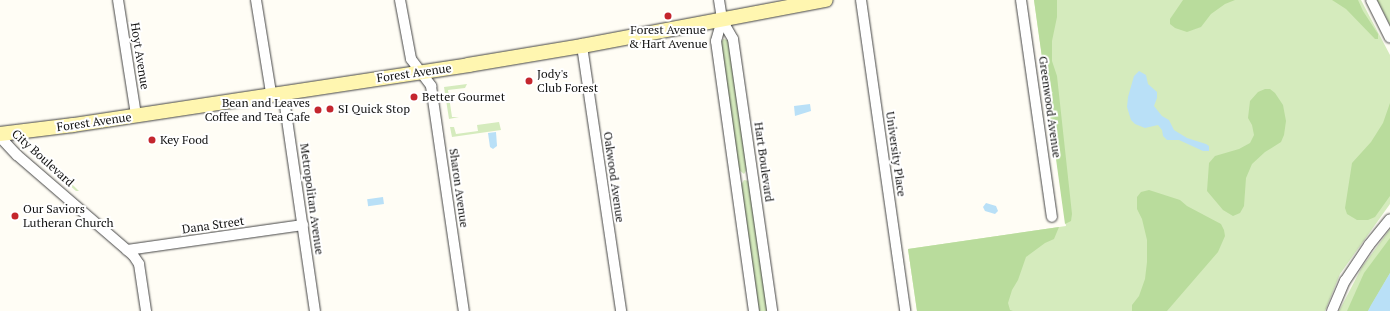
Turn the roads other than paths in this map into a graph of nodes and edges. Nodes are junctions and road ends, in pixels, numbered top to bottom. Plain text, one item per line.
1 (118, 0) edge
2 (256, 0) edge
3 (400, 0) edge
4 (719, 0) edge
5 (826, 0) edge
6 (861, 0) edge
7 (1022, 0) edge
8 (1370, 0) edge
9 (722, 20) junction
10 (1390, 38) edge
11 (582, 46) junction
12 (420, 72) junction
13 (277, 93) junction
14 (136, 116) junction
15 (0, 134) edge
16 (0, 137) edge
17 (1052, 217) dead end
18 (1390, 219) edge
19 (303, 225) junction
20 (127, 250) junction
21 (146, 311) edge
22 (315, 311) edge
23 (464, 311) edge
24 (621, 311) edge
25 (754, 311) edge
26 (772, 311) edge
27 (905, 311) edge
28 (1332, 311) edge

1 - 14 street, Hoyt Avenue
2 - 13 street, Metropolitan Avenue
3 - 12 street, Sharon Avenue
4 - 9 street, Hart Boulevard
5 - 9 main road, Forest Avenue
6 - 27 street, University Place
7 - 17 street, Greenwood Avenue
8 - 10 street
9 - 11 main road, Forest Avenue
9 - 25 street, Hart Boulevard
9 - 26 street, Hart Boulevard
11 - 12 main road, Forest Avenue
11 - 24 street, Oakwood Avenue
12 - 13 main road, Forest Avenue
12 - 23 street, Sharon Avenue
13 - 14 main road, Forest Avenue
13 - 19 street, Metropolitan Avenue
14 - 15 main road, Forest Avenue
16 - 20 street, City Boulevard
18 - 28 street
19 - 20 street, Dana Street
19 - 22 street, Metropolitan Avenue
20 - 21 street, City Boulevard

